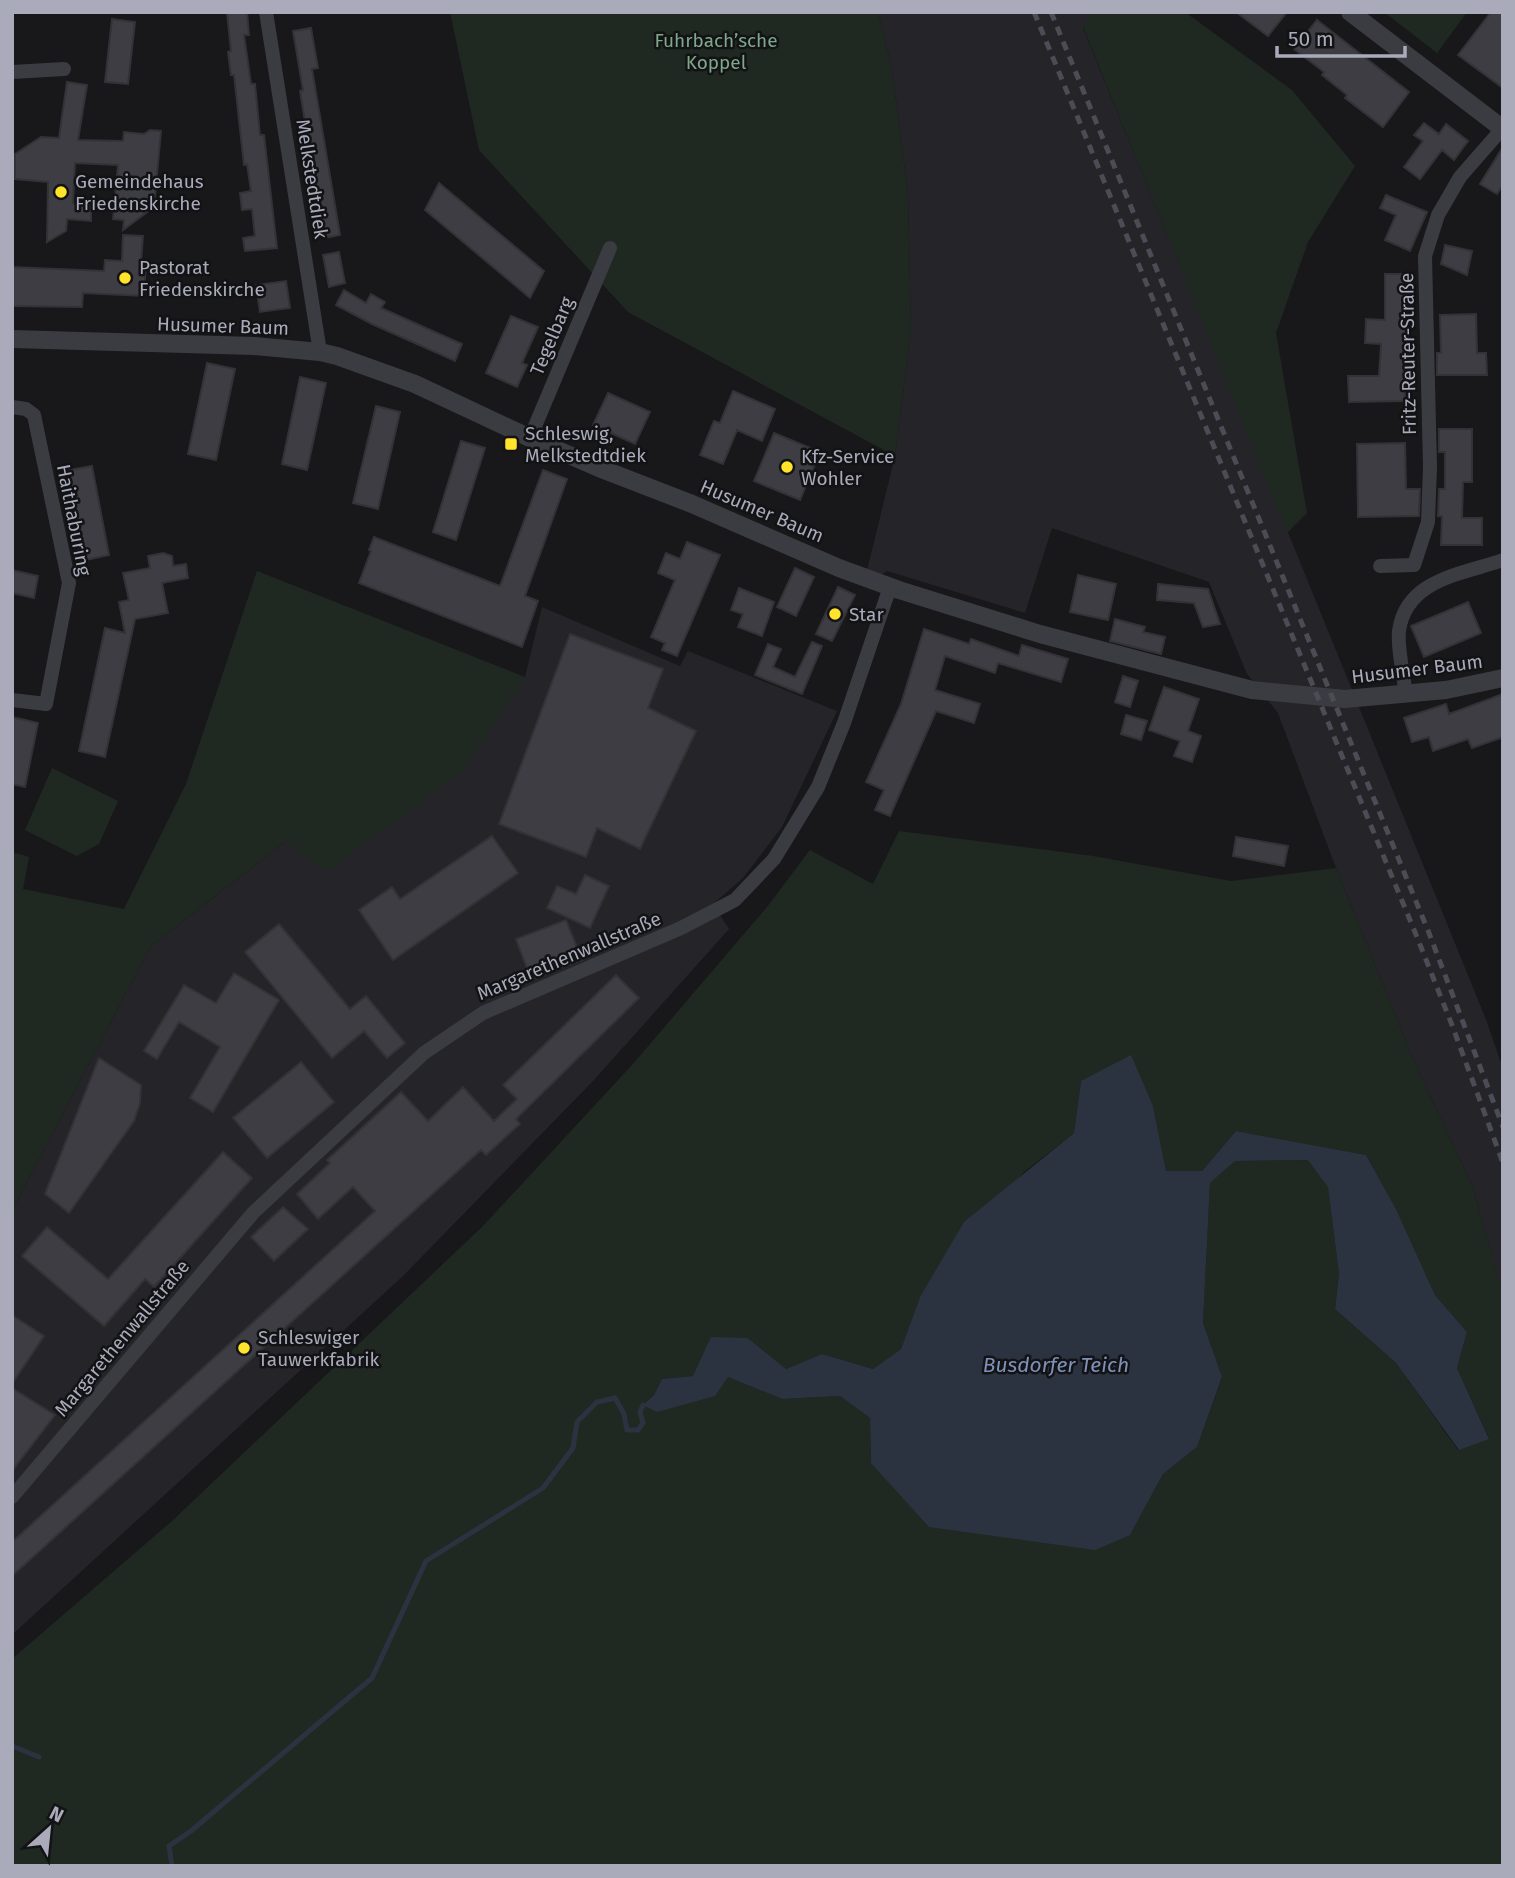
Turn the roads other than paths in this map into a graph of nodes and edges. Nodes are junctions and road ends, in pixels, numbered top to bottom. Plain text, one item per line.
1 (266, 12) edge
2 (1350, 12) edge
3 (64, 69) dead end
4 (12, 72) edge
5 (1503, 129) edge
6 (610, 248) dead end
7 (12, 339) edge
8 (320, 352) junction
9 (12, 407) edge
10 (530, 438) junction
11 (1503, 560) edge
12 (1380, 566) dead end
13 (890, 587) junction
14 (1503, 678) edge
15 (1406, 695) junction
16 (12, 700) edge
17 (12, 1497) edge

1 - 8 street, Melkstedtdiek
2 - 5 street
3 - 4 street
5 - 12 street, Fritz-Reuter-Straße
6 - 10 street, Tegelbarg
7 - 8 street, Husumer Baum
8 - 10 street, Husumer Baum
9 - 16 street, Haithaburing
10 - 13 street, Husumer Baum
11 - 15 street
13 - 15 street, Husumer Baum
13 - 17 street, Margarethenwallstraße
14 - 15 street, Husumer Baum

